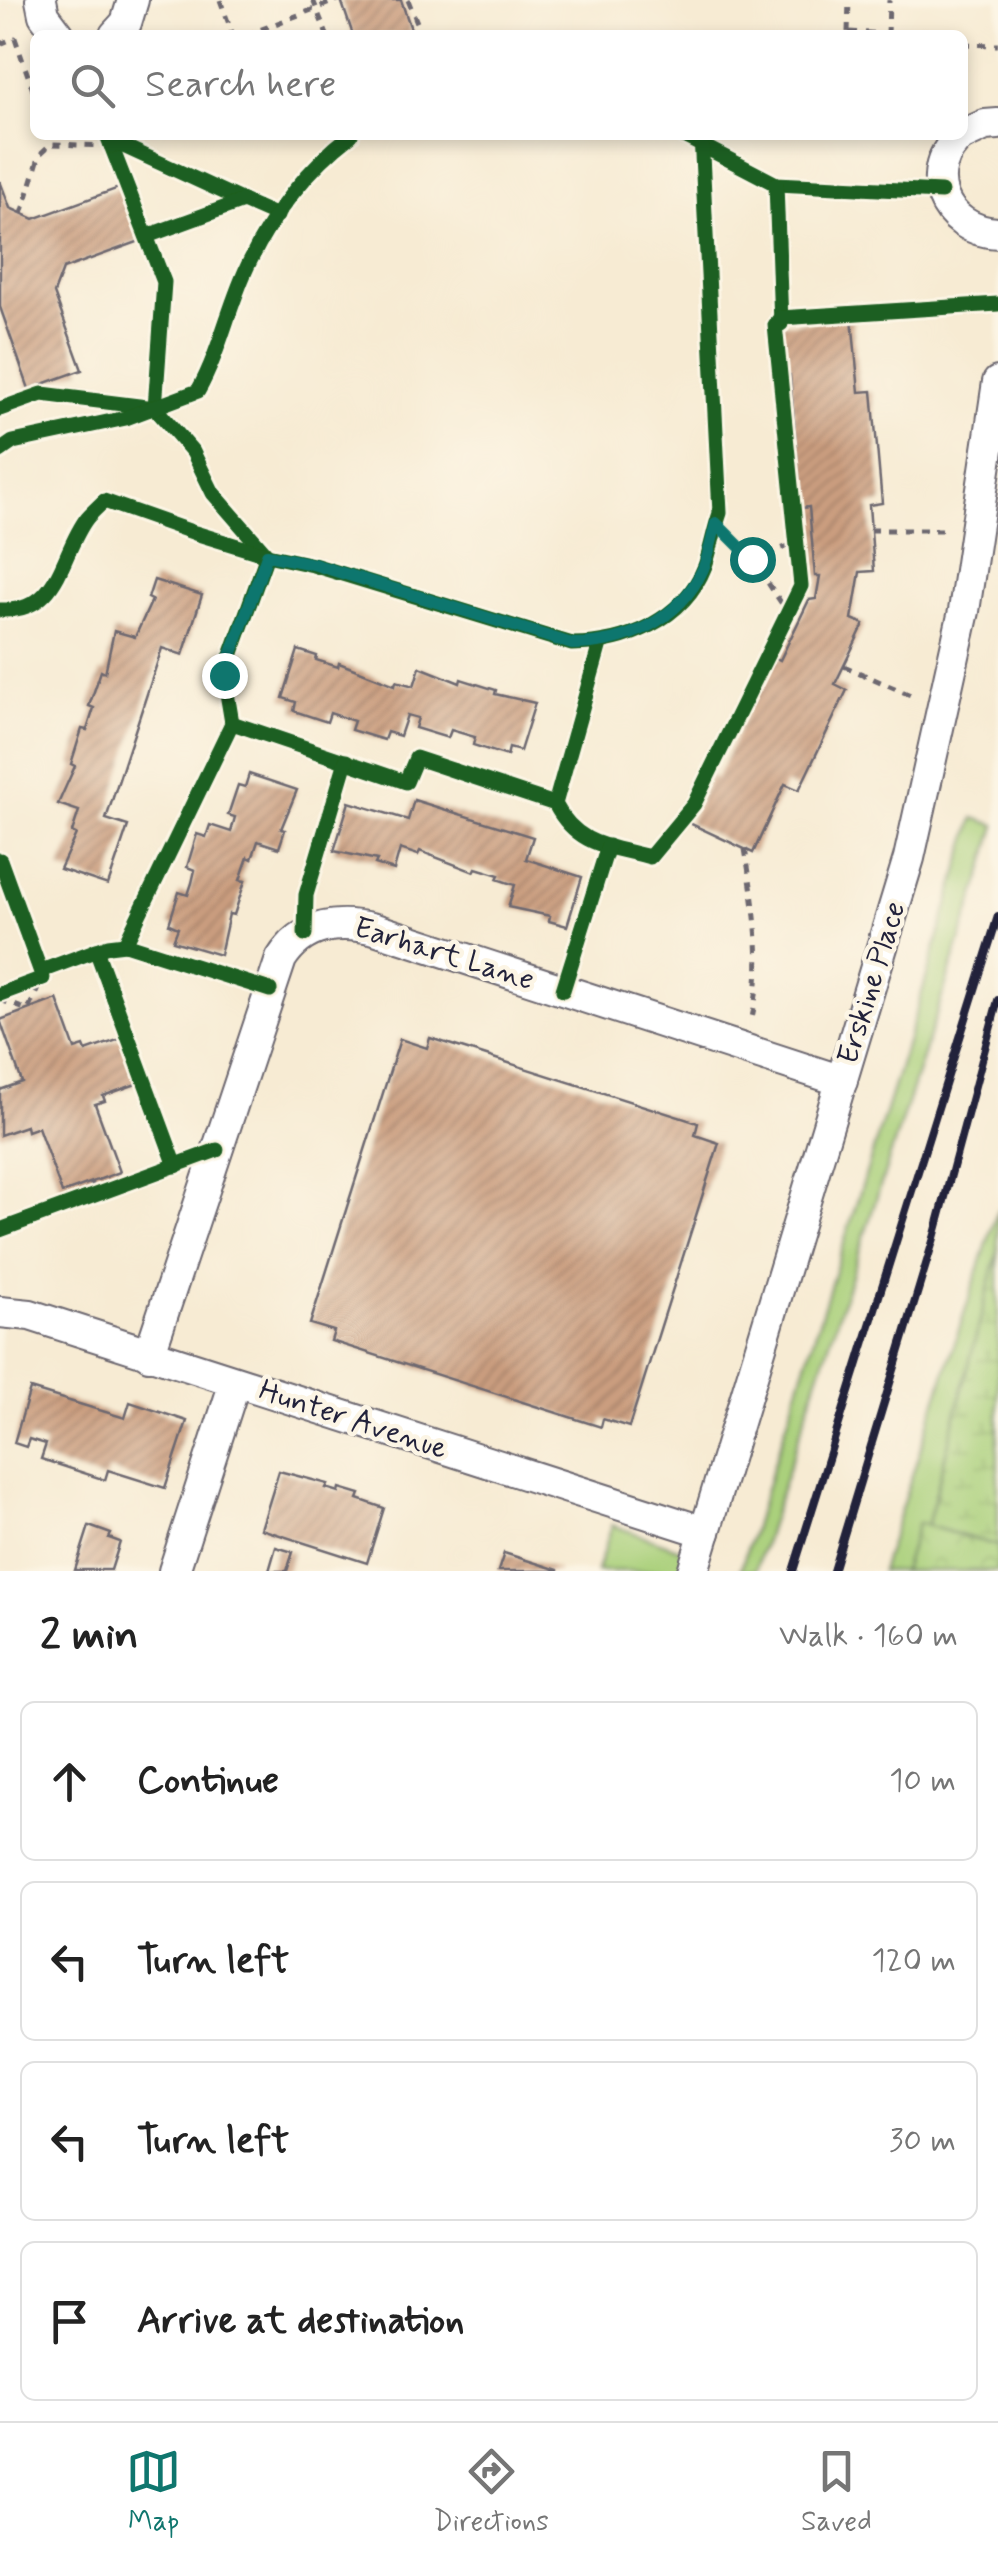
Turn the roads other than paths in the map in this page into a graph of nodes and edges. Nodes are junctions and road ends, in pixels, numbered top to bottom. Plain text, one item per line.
1 (41, 0) edge
2 (133, 0) edge
3 (56, 30) edge
4 (120, 30) edge
5 (998, 124) edge
6 (968, 133) edge
7 (958, 140) edge
8 (998, 233) edge
9 (998, 382) edge
10 (842, 1080) junction
11 (0, 1312) edge
12 (150, 1355) junction
13 (235, 1382) junction
14 (705, 1532) junction
15 (174, 1571) edge
16 (692, 1571) edge

1 - 3 street
2 - 4 street
5 - 6 street
7 - 8 street
9 - 10 street, Erskine Place
10 - 12 street, Earhart Lane
10 - 14 street, Erskine Place
11 - 12 street, Hunter Avenue
12 - 13 street, Hunter Avenue
13 - 14 street, Hunter Avenue
13 - 15 street
14 - 16 street, Erskine Place

